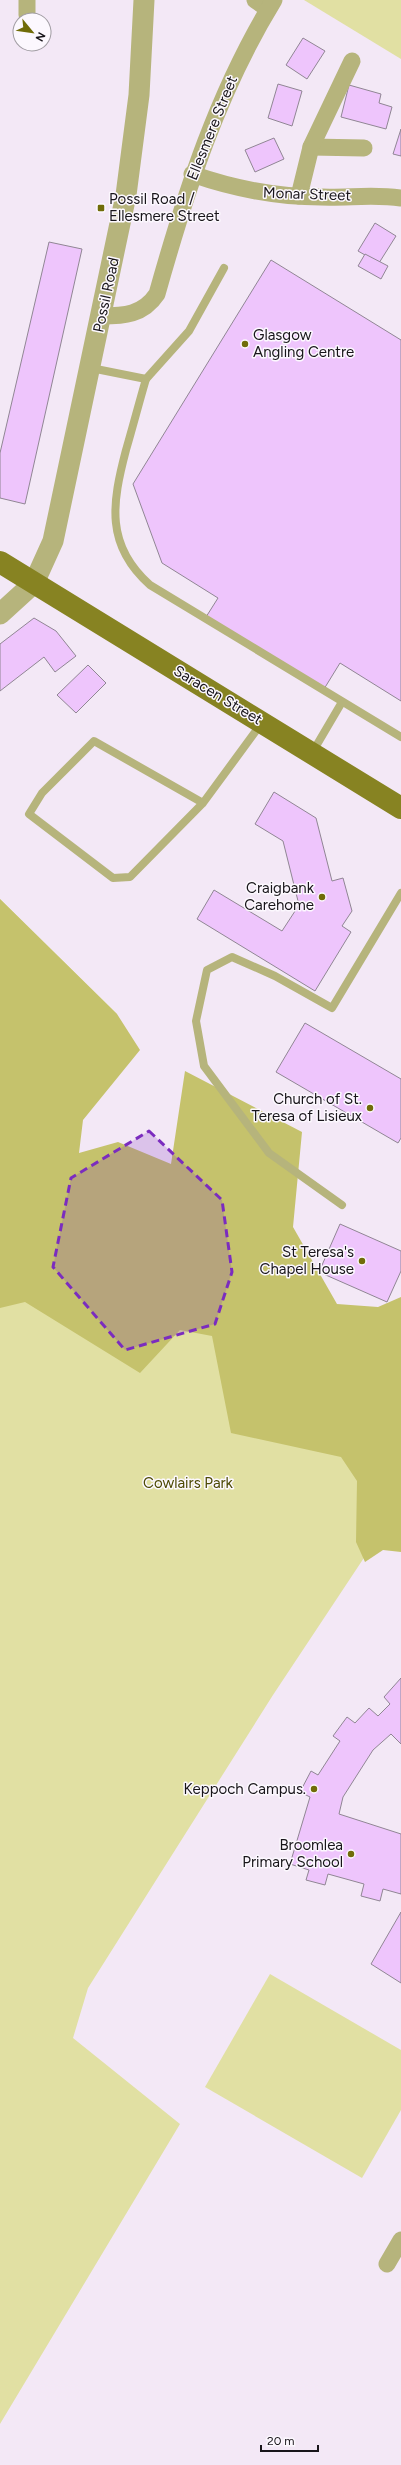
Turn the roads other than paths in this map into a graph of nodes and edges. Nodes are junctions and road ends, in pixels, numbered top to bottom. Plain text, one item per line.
1 (144, 0) edge
2 (266, 3) edge
3 (352, 61) dead end
4 (311, 147) junction
5 (364, 148) dead end
6 (192, 174) junction
7 (299, 196) junction
8 (401, 198) edge
9 (224, 268) dead end
10 (101, 316) junction
11 (91, 368) junction
12 (146, 379) junction
13 (0, 562) edge
14 (34, 583) junction
15 (0, 614) edge
16 (342, 702) junction
17 (263, 722) junction
18 (401, 737) edge
19 (311, 754) junction
20 (203, 803) junction
21 (401, 808) edge
22 (401, 893) edge
23 (342, 1205) dead end
24 (401, 2240) edge
25 (387, 2264) dead end

1 - 10 street, Possil Road
2 - 6 street, Ellesmere Street
3 - 4 street
4 - 5 street
4 - 7 street
6 - 7 street, Monar Street
6 - 10 street, Ellesmere Street
7 - 8 street, Monar Street
9 - 12 lane
10 - 11 street, Possil Road
11 - 12 lane
11 - 14 street, Possil Road
12 - 16 lane
13 - 14 main road, Saracen Street
14 - 15 street
14 - 17 main road, Saracen Street
16 - 18 lane
16 - 19 lane
17 - 19 main road, Saracen Street
17 - 20 lane
19 - 21 main road, Saracen Street
20 - 20 lane
22 - 23 lane
24 - 25 street

